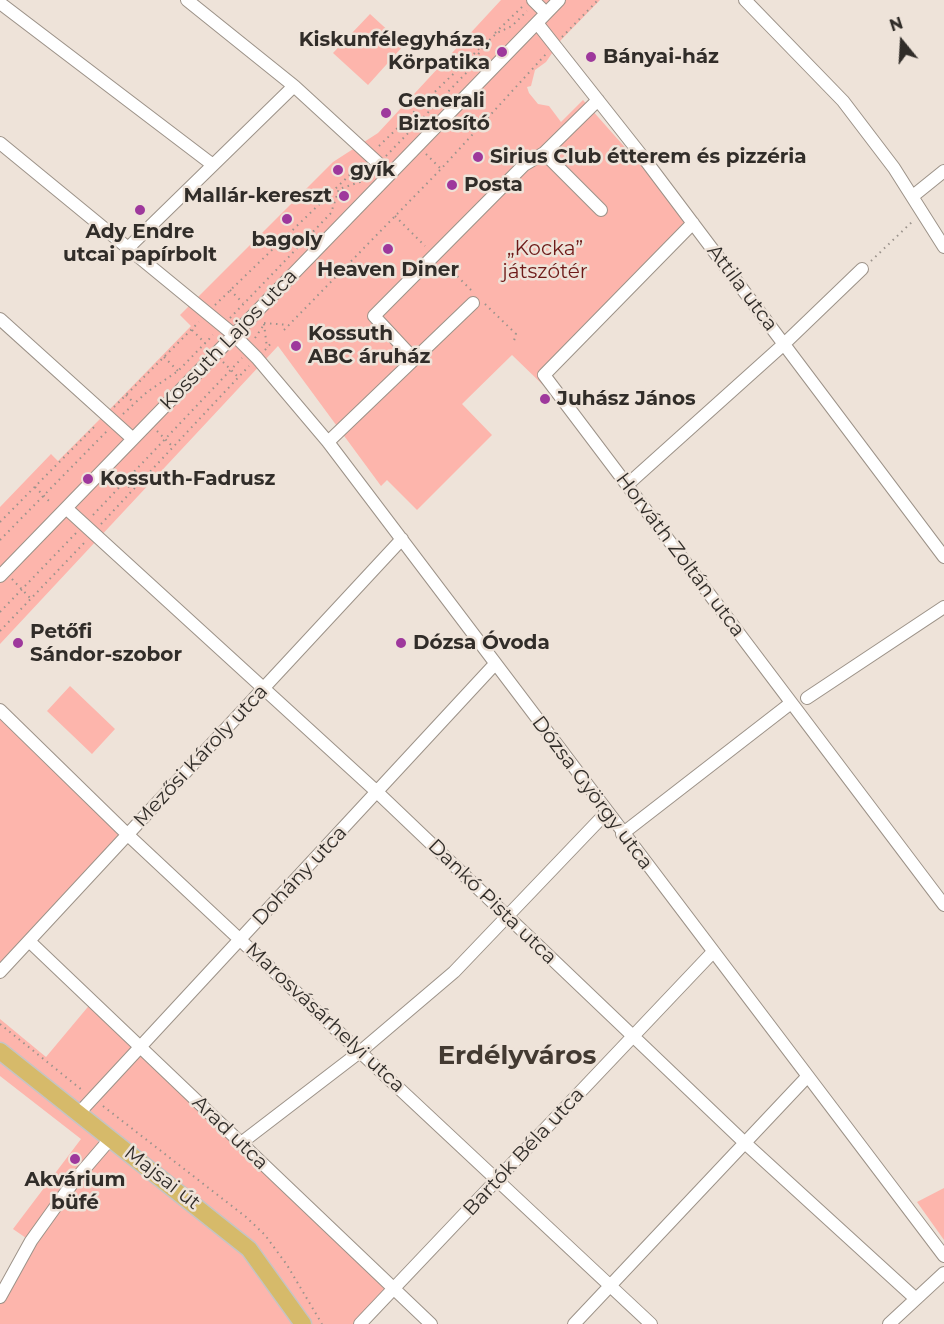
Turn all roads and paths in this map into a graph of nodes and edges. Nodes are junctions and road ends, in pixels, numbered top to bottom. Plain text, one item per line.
1 (187, 0) edge
2 (559, 0) edge
3 (598, 0) edge
4 (746, 0) edge
5 (532, 1) edge
6 (0, 3) edge
7 (546, 13) junction
8 (537, 22) junction
9 (554, 45) junction
10 (294, 86) junction
11 (598, 99) junction
12 (0, 143) edge
13 (544, 153) junction
14 (374, 159) junction
15 (213, 165) junction
16 (944, 171) edge
17 (390, 174) junction
18 (913, 196) junction
19 (601, 210) dead end
20 (923, 212) junction
21 (395, 216) junction
22 (693, 223) junction
23 (944, 247) edge
24 (128, 248) junction
25 (435, 255) junction
26 (862, 269) joint
27 (453, 272) dead end
28 (478, 300) junction
29 (207, 313) junction
30 (0, 320) edge
31 (222, 325) junction
32 (288, 325) junction
33 (284, 330) dead end
34 (234, 335) junction
35 (273, 341) dead end
36 (784, 344) junction
37 (513, 345) dead end
38 (267, 348) junction
39 (165, 357) junction
40 (257, 358) junction
41 (414, 359) junction
42 (231, 370) dead end
43 (178, 371) junction
44 (126, 395) junction
45 (134, 403) junction
46 (111, 419) junction
47 (133, 439) junction
48 (165, 439) junction
49 (328, 442) junction
50 (173, 447) junction
51 (124, 482) junction
52 (627, 485) junction
53 (132, 490) junction
54 (66, 508) junction
55 (0, 522) edge
56 (88, 529) junction
57 (402, 539) junction
58 (0, 540) edge
59 (944, 557) edge
60 (2, 574) edge
61 (22, 590) junction
62 (31, 599) junction
63 (944, 607) edge
64 (0, 612) edge
65 (0, 631) edge
66 (495, 664) junction
67 (264, 688) junction
68 (807, 698) dead end
69 (791, 703) junction
70 (0, 710) edge
71 (377, 792) junction
72 (606, 813) junction
73 (128, 834) junction
74 (622, 834) junction
75 (944, 905) edge
76 (506, 916) junction
77 (240, 939) junction
78 (29, 941) junction
79 (712, 953) junction
80 (0, 972) edge
81 (0, 1024) edge
82 (633, 1036) junction
83 (140, 1047) junction
84 (0, 1051) edge
85 (361, 1052) junction
86 (807, 1078) junction
87 (93, 1098) junction
88 (79, 1113) junction
89 (111, 1138) junction
90 (241, 1143) junction
91 (745, 1143) junction
92 (498, 1180) junction
93 (944, 1256) edge
94 (944, 1272) edge
95 (609, 1286) junction
96 (394, 1290) junction
97 (0, 1297) edge
98 (916, 1299) junction
99 (303, 1324) edge
100 (322, 1324) edge
101 (360, 1324) edge
102 (431, 1324) edge
103 (574, 1324) edge
104 (651, 1324) edge
105 (889, 1324) edge

1 - 10 street
2 - 7 street, Kossuth Lajos utca
3 - 9 path
4 - 18 street
5 - 7 street
5 - 14 path
5 - 14 path
6 - 15 street
7 - 8 street, Kossuth Lajos utca
8 - 9 street, Attila utca
8 - 17 street, Kossuth Lajos utca
9 - 11 street, Attila utca
9 - 21 path
10 - 14 street
10 - 15 street
11 - 13 street
11 - 22 street, Attila utca
12 - 24 street, Dózsa György utca
13 - 19 street
13 - 25 street
14 - 17 street
14 - 29 path
14 - 31 path
15 - 24 street
16 - 18 street
17 - 34 street, Kossuth Lajos utca
18 - 20 street
20 - 23 street
20 - 26 path
21 - 25 path
21 - 32 path
22 - 36 street, Attila utca
22 - 52 street, Horváth Zoltán utca
24 - 29 street, Dózsa György utca
25 - 41 street
26 - 36 street
27 - 28 path
28 - 37 path
28 - 41 street
29 - 31 street, Dózsa György utca
29 - 39 path
30 - 46 street
31 - 34 street, Dózsa György utca
31 - 43 path
32 - 33 path
32 - 38 path
34 - 40 street, Dózsa György utca
34 - 47 street, Kossuth Lajos utca
35 - 38 path
36 - 52 street
36 - 59 street, Attila utca
38 - 40 path
39 - 43 path
39 - 44 path
40 - 49 street, Dózsa György utca
40 - 50 path
41 - 49 street
42 - 48 path
43 - 45 path
44 - 45 path
44 - 46 path
45 - 46 path
46 - 47 street
46 - 55 path
46 - 58 path
47 - 54 street, Kossuth Lajos utca
48 - 50 path
48 - 51 path
49 - 57 street, Dózsa György utca
50 - 53 path
51 - 53 path
51 - 56 path
52 - 69 street, Horváth Zoltán utca
53 - 56 path
54 - 56 street, Dankó Pista utca
54 - 60 street, Kossuth Lajos utca
56 - 61 path
56 - 62 path
56 - 67 street, Dankó Pista utca
57 - 66 street, Dózsa György utca
57 - 67 street, Mezősi Károly utca
60 - 61 path
61 - 62 path
61 - 64 path
62 - 65 path
63 - 68 street
66 - 71 street, Dohány utca
66 - 72 street, Dózsa György utca
67 - 71 street, Dankó Pista utca
67 - 73 street, Mezősi Károly utca
69 - 74 street
69 - 75 street, Horváth Zoltán utca
70 - 73 street, Marosvásárhelyi utca
71 - 76 street, Dankó Pista utca
71 - 77 street, Dohány utca
72 - 74 street, Dózsa György utca
72 - 76 street
73 - 77 street, Marosvásárhelyi utca
73 - 78 street, Mezősi Károly utca
74 - 79 street, Dózsa György utca
76 - 82 street, Dankó Pista utca
76 - 85 street
77 - 83 street, Dohány utca
77 - 85 street, Marosvásárhelyi utca
78 - 80 street, Mezősi Károly utca
78 - 83 street, Arad utca
79 - 82 street, Bartók Béla utca
79 - 86 street, Dózsa György utca
81 - 87 path
82 - 91 street, Dankó Pista utca
82 - 92 street, Bartók Béla utca
83 - 87 street, Dohány utca
83 - 90 street, Arad utca
84 - 88 main road, Majsai út
85 - 90 street
85 - 92 street, Marosvásárhelyi utca
86 - 91 street
86 - 93 street, Dózsa György utca
87 - 88 street, Dohány utca
87 - 100 path
88 - 89 main road, Majsai út
89 - 97 street
89 - 99 main road, Majsai út
90 - 96 street, Arad utca
91 - 95 street
91 - 98 street, Dankó Pista utca
92 - 95 street, Marosvásárhelyi utca
92 - 96 street, Bartók Béla utca
94 - 98 street
95 - 103 street
95 - 104 street, Marosvásárhelyi utca
96 - 101 street, Bartók Béla utca
96 - 102 street, Arad utca
98 - 105 street

